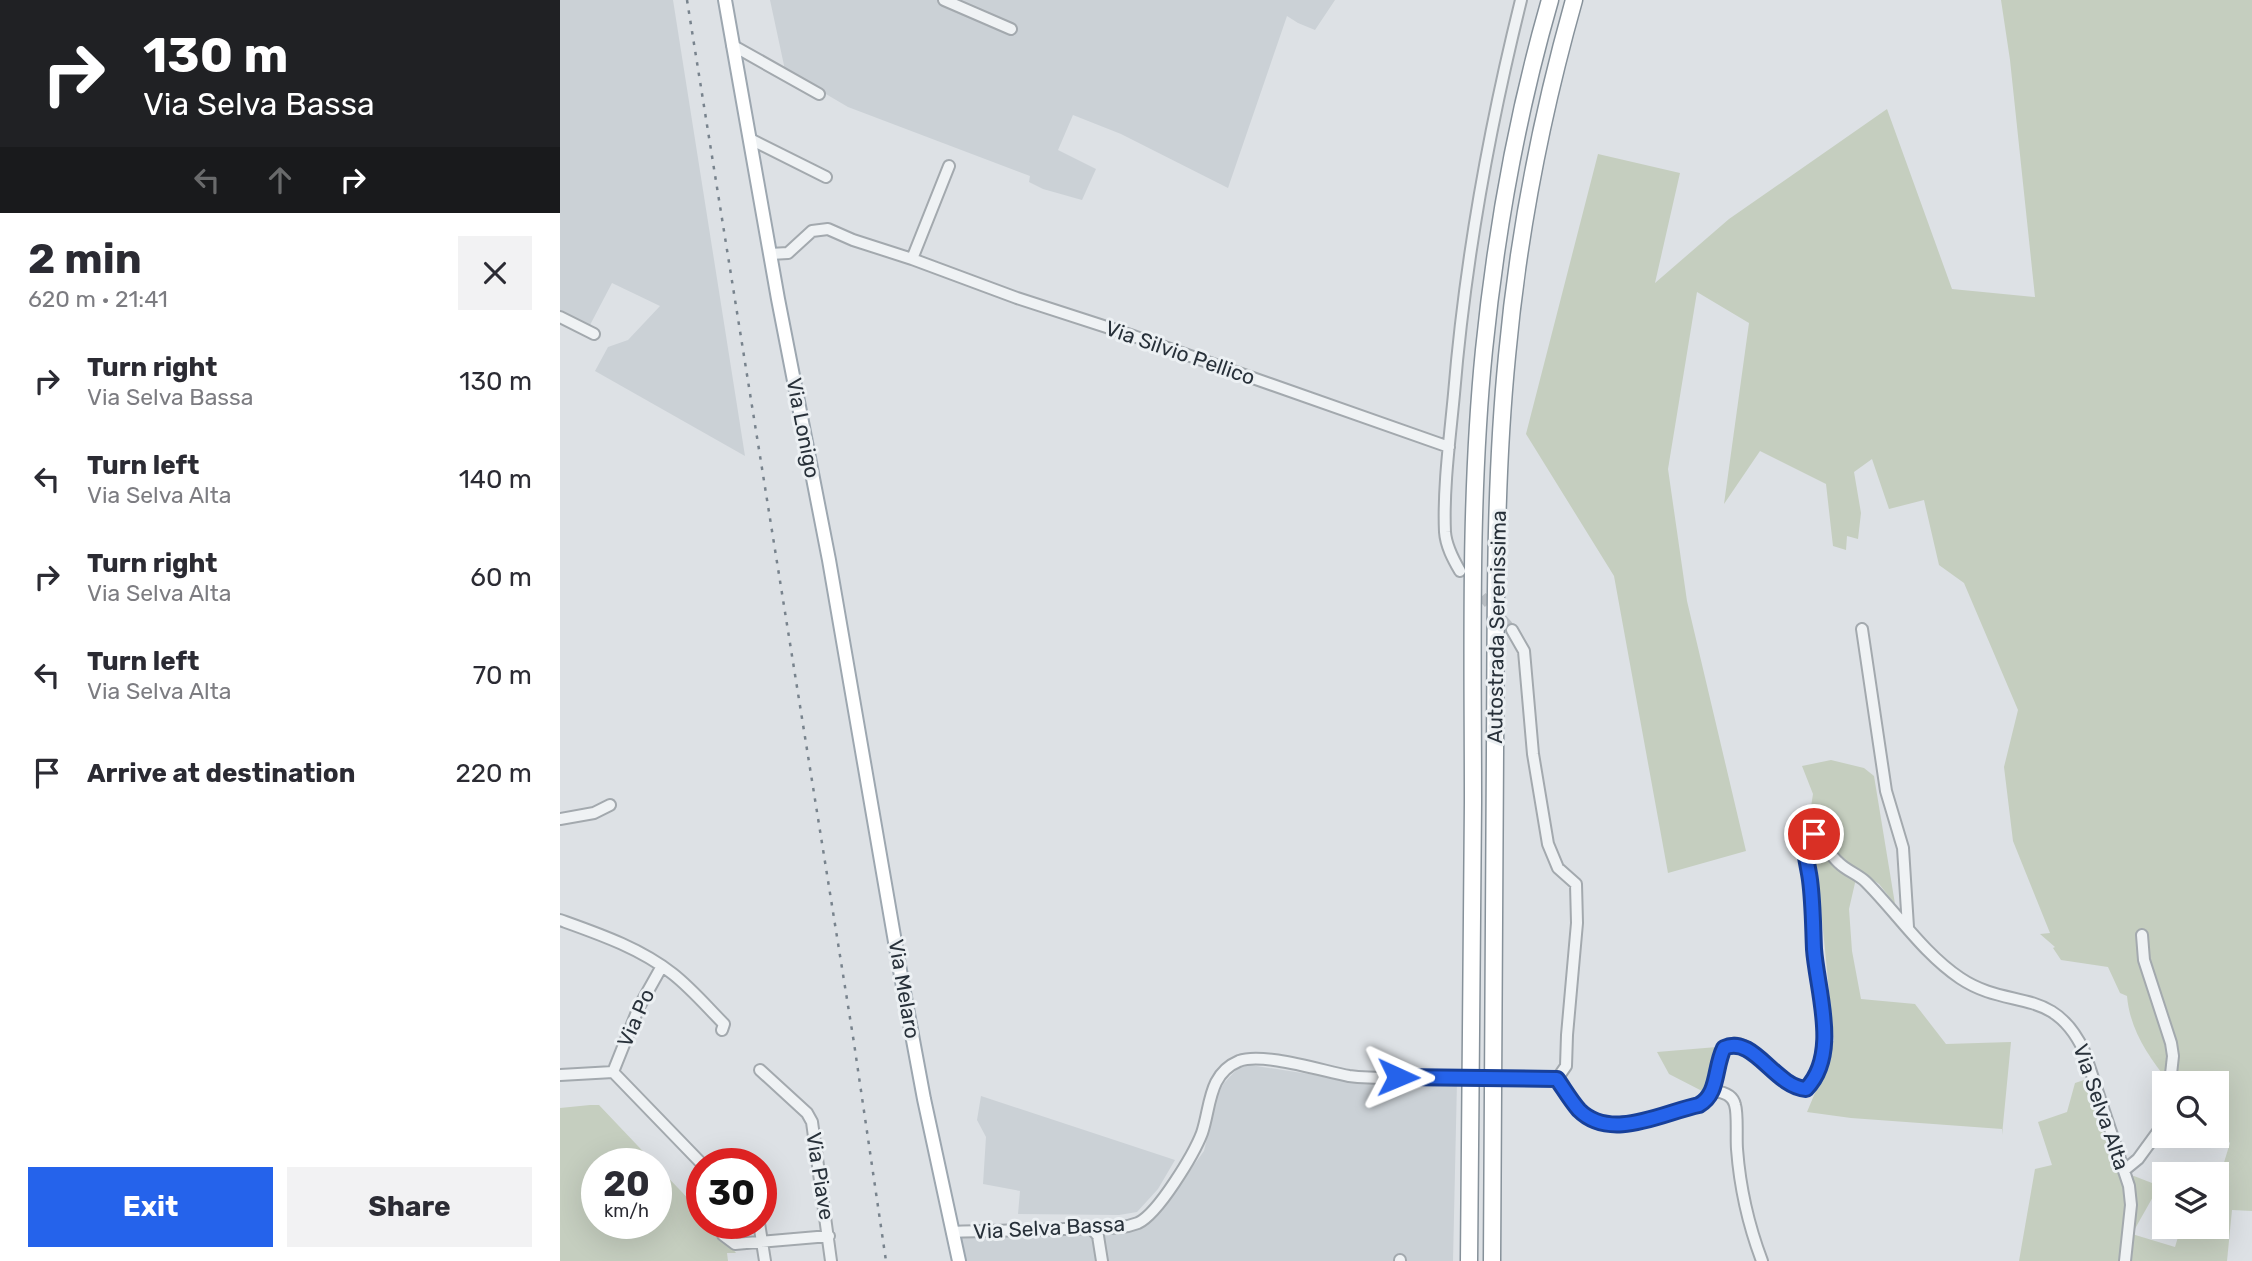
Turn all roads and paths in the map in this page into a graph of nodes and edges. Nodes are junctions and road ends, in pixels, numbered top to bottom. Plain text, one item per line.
1 (725, 0) edge
2 (944, 0) edge
3 (1521, 0) edge
4 (1550, 0) edge
5 (1574, 0) edge
6 (1011, 29) dead end
7 (732, 45) junction
8 (819, 94) dead end
9 (751, 140) junction
10 (949, 166) dead end
11 (826, 177) dead end
12 (770, 254) junction
13 (912, 259) junction
14 (560, 317) edge
15 (594, 334) dead end
16 (1449, 447) junction
17 (1460, 571) dead end
18 (1862, 629) dead end
19 (1512, 630) tunnel mouth
20 (855, 716) joint
21 (610, 805) dead end
22 (560, 819) edge
23 (560, 919) edge
24 (1908, 927) junction
25 (2142, 935) dead end
26 (662, 967) junction
27 (722, 1030) dead end
28 (760, 1070) dead end
29 (2171, 1071) edge
30 (613, 1072) junction
31 (560, 1075) edge
32 (1557, 1079) junction
33 (1714, 1091) junction
34 (2152, 1140) edge
35 (687, 1148) edge
36 (2123, 1168) junction
37 (1088, 1228) junction
38 (952, 1232) junction
39 (829, 1236) junction
40 (728, 1239) edge
41 (763, 1240) junction
42 (765, 1261) edge
43 (831, 1261) edge
44 (959, 1261) edge
45 (1102, 1261) edge
46 (1469, 1261) edge
47 (1492, 1261) edge
48 (1762, 1261) edge
49 (2125, 1261) edge

1 - 7 main road, Via Lonigo
2 - 6 street
3 - 16 street
4 - 46 highway, Autostrada Serenissima
5 - 47 highway, Autostrada Serenissima
7 - 8 street
7 - 9 main road, Via Lonigo
9 - 11 street
9 - 12 main road, Via Lonigo
10 - 13 street
12 - 13 street, Via Silvio Pellico
12 - 20 main road, Via Lonigo
13 - 16 street, Via Silvio Pellico
14 - 15 street
16 - 17 street
18 - 24 street
19 - 32 street
20 - 38 main road, Via Melaro
21 - 22 street
23 - 26 street, Via Po
24 - 33 street, Via Selva Alta
24 - 36 street, Via Selva Alta
25 - 29 street
26 - 27 street, Via Po
26 - 30 street, Via Po
28 - 39 street, Via Piave
30 - 31 street
30 - 35 street
32 - 33 street
32 - 37 street, Via Selva Bassa, bridge
33 - 48 street
34 - 36 street
36 - 49 street, Via Selva Alta
37 - 38 street, Via Selva Bassa
37 - 45 street
38 - 44 main road, Via Melaro
39 - 41 street
39 - 43 street, Via Piave
40 - 41 street
41 - 42 street

